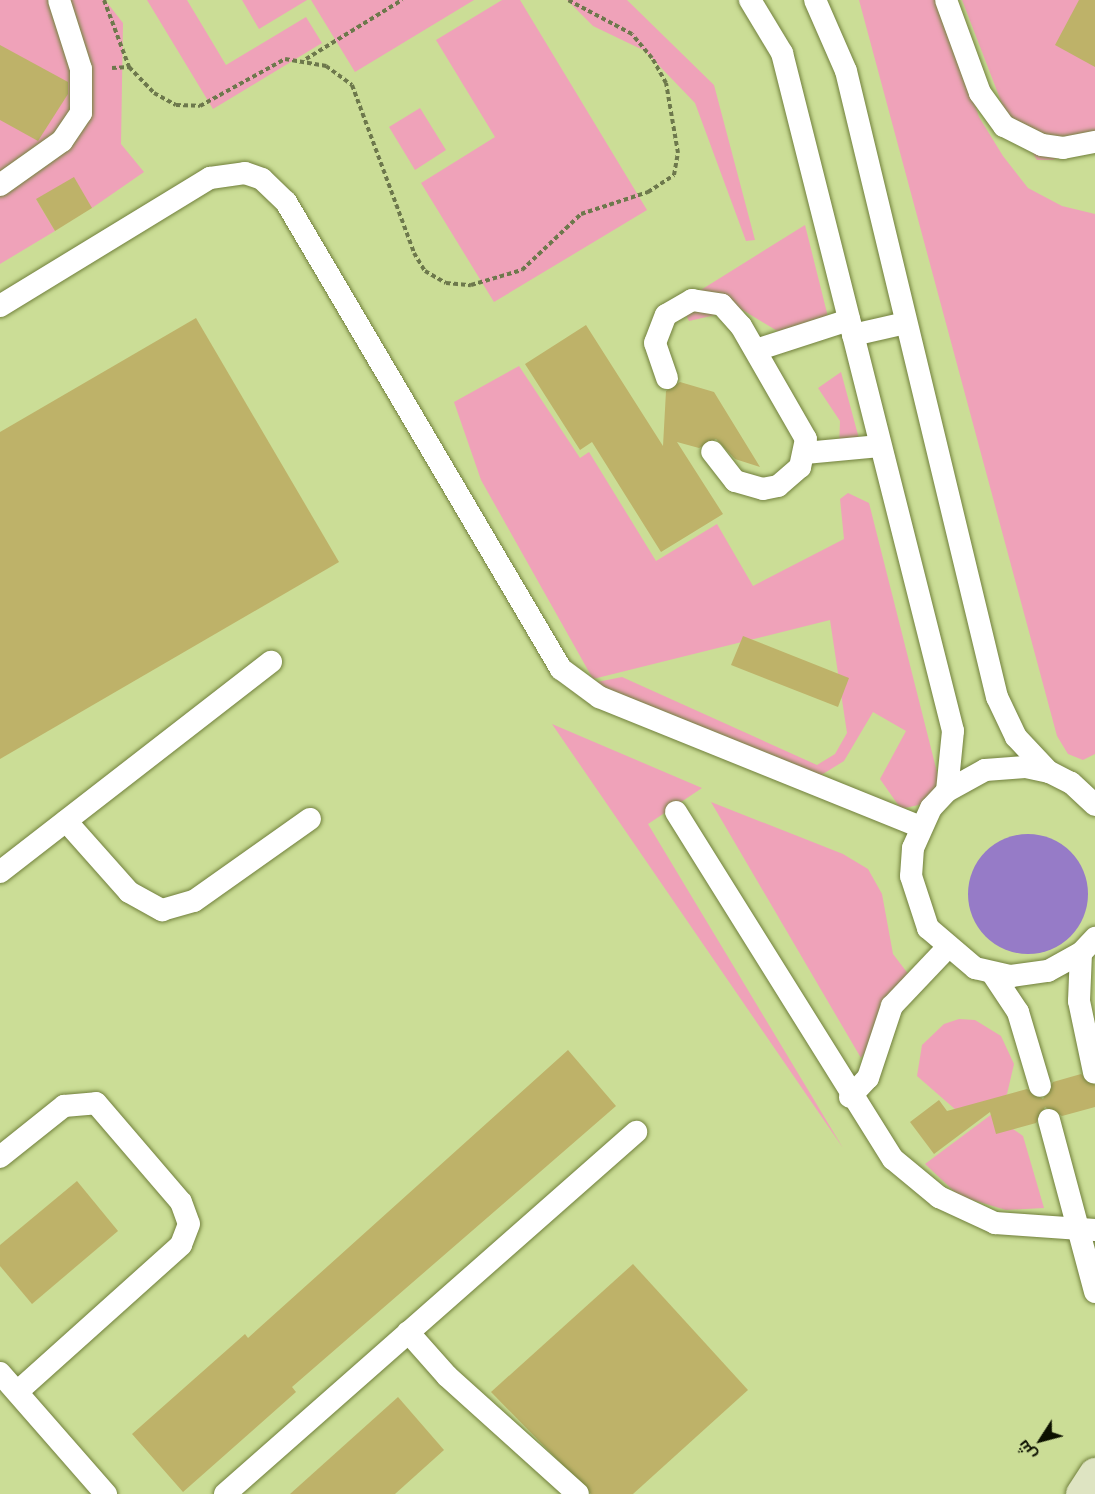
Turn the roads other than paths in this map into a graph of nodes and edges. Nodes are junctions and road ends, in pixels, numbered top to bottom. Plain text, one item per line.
1 (59, 0) edge
2 (750, 0) edge
3 (815, 0) edge
4 (946, 0) edge
5 (1095, 141) edge
6 (0, 185) edge
7 (0, 306) edge
8 (906, 323) junction
9 (851, 327) junction
10 (756, 350) junction
11 (667, 378) dead end
12 (880, 446) junction
13 (712, 452) dead end
14 (806, 453) junction
15 (271, 662) dead end
16 (1049, 772) junction
17 (947, 792) junction
18 (1093, 799) edge
19 (676, 813) dead end
20 (310, 819) dead end
21 (66, 821) junction
22 (920, 826) junction
23 (0, 872) edge
24 (1088, 946) edge
25 (946, 949) junction
26 (992, 973) junction
27 (1094, 1071) edge
28 (1040, 1086) dead end
29 (850, 1097) junction
30 (1049, 1120) dead end
31 (636, 1132) dead end
32 (0, 1157) edge
33 (1087, 1231) edge
34 (1095, 1292) edge
35 (408, 1332) junction
36 (0, 1373) edge
37 (17, 1392) junction
38 (106, 1494) edge
39 (225, 1494) edge
40 (578, 1494) edge

1 - 6 lane
2 - 9 lane
3 - 8 lane
4 - 5 lane
7 - 22 lane
8 - 9 lane
8 - 16 lane
9 - 10 lane
9 - 12 lane
10 - 11 lane
10 - 14 lane
12 - 14 lane
12 - 17 lane
13 - 14 lane
15 - 21 lane
16 - 17 lane
16 - 18 lane
17 - 22 lane
19 - 29 lane
20 - 21 lane
21 - 23 lane
22 - 25 lane
24 - 26 lane
24 - 27 lane
25 - 26 lane
25 - 29 lane
26 - 28 lane
29 - 33 lane
30 - 33 lane
31 - 35 lane
32 - 37 lane
33 - 34 lane
35 - 39 lane
35 - 40 lane
36 - 37 lane
37 - 38 lane

